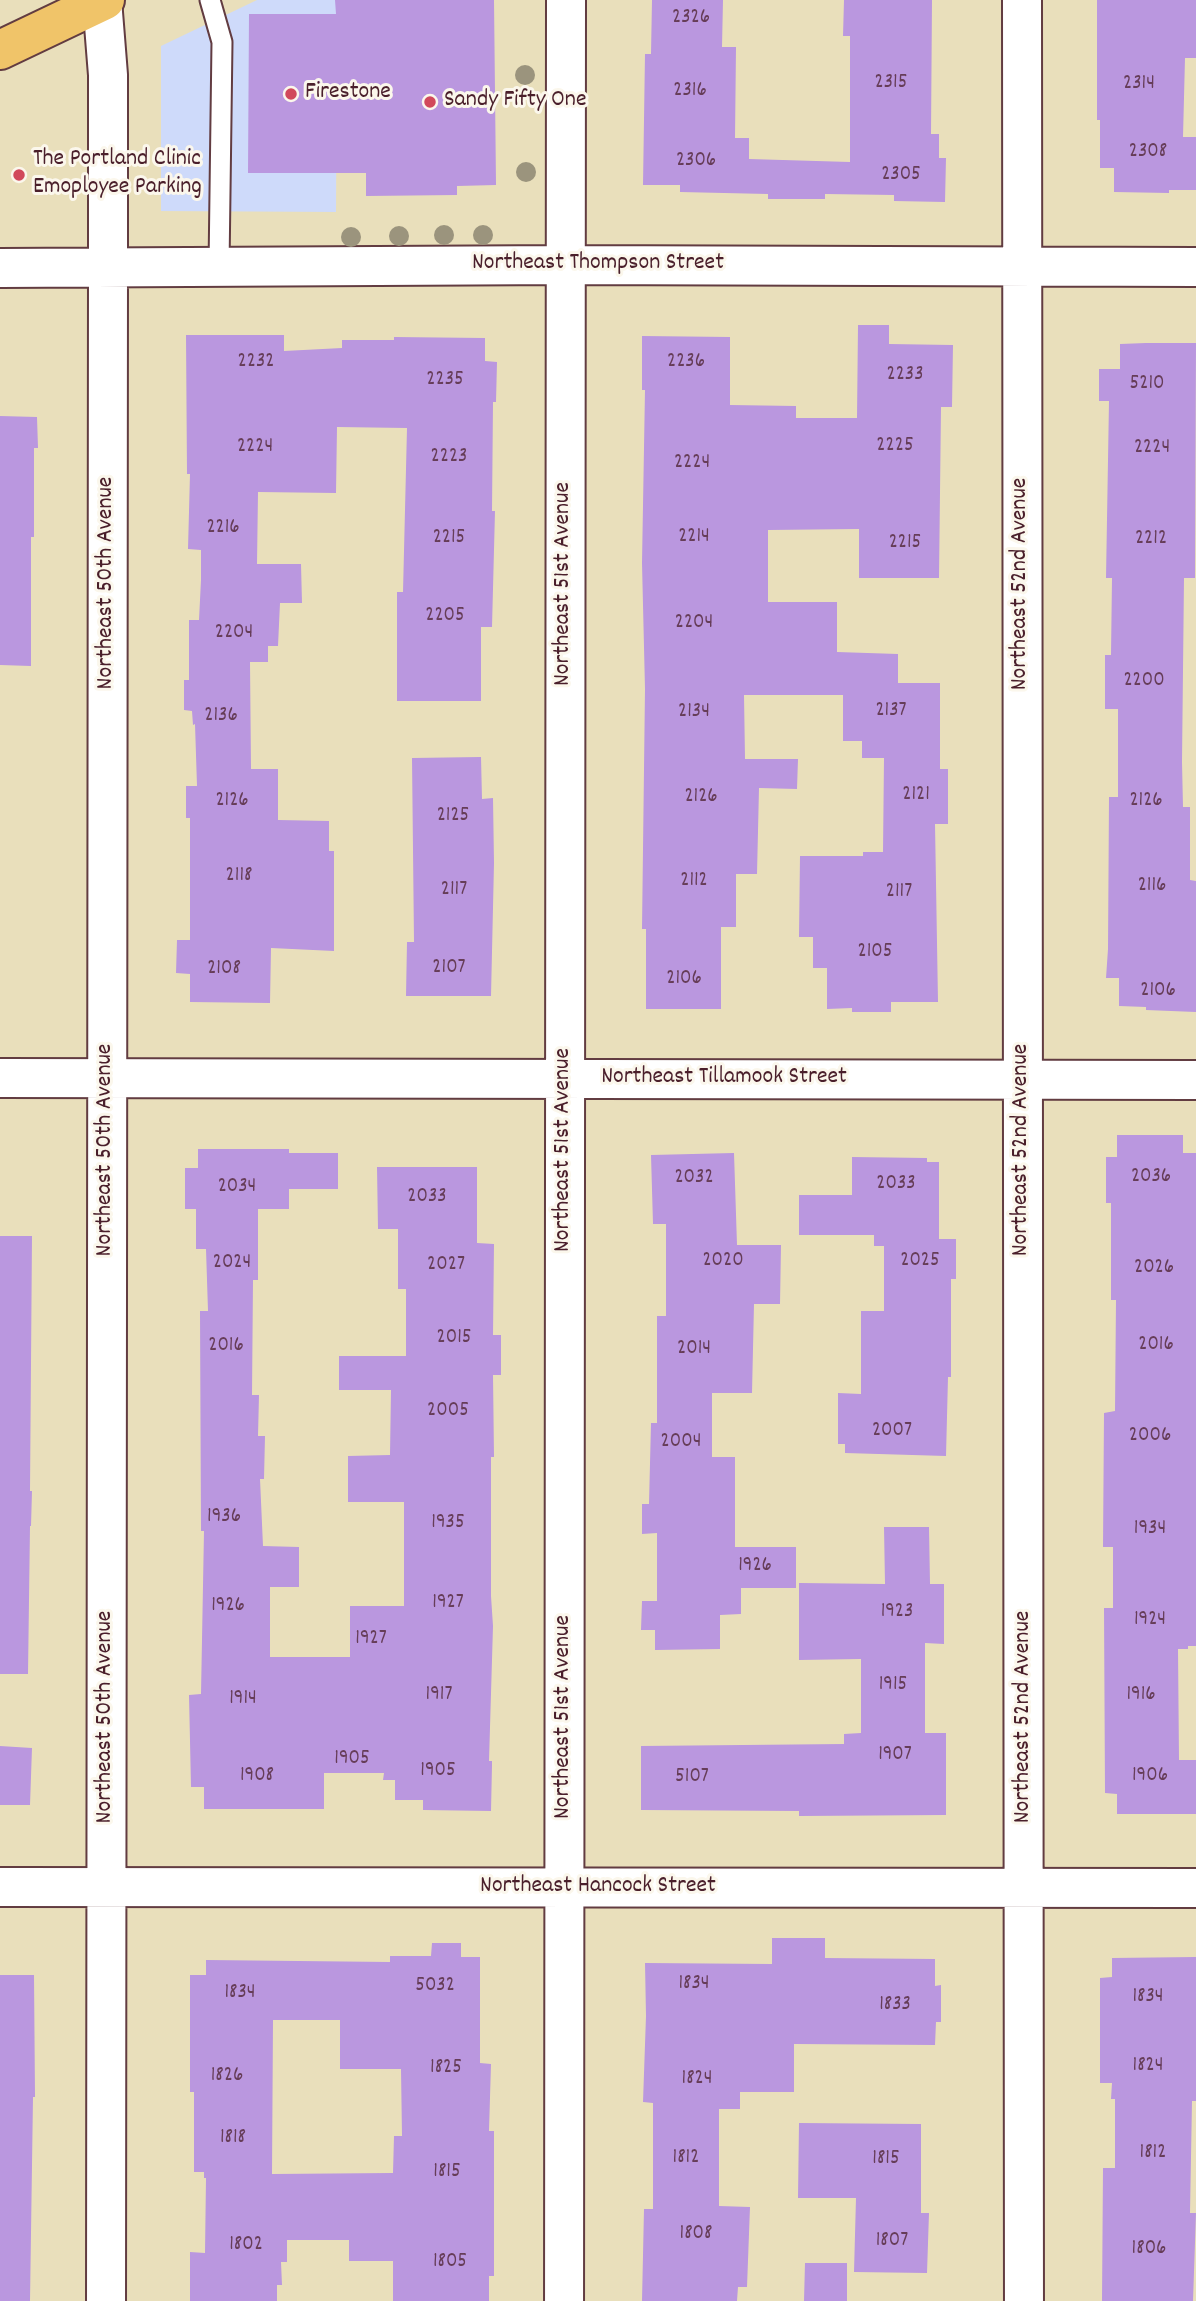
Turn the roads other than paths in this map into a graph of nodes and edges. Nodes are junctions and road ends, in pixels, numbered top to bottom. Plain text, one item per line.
1 (211, 0) edge
2 (566, 0) edge
3 (1023, 0) edge
4 (103, 1) edge
5 (0, 50) edge
6 (566, 265) junction
7 (219, 267) junction
8 (1021, 267) junction
9 (1196, 267) edge
10 (0, 268) edge
11 (108, 268) junction
12 (0, 1078) edge
13 (107, 1078) junction
14 (565, 1079) junction
15 (1023, 1079) junction
16 (1196, 1080) edge
17 (0, 1887) edge
18 (107, 1887) junction
19 (565, 1888) junction
20 (1025, 1888) junction
21 (1196, 1888) edge
22 (106, 2301) edge
23 (564, 2301) edge
24 (1024, 2301) edge

1 - 7 lane
2 - 6 street, Northeast 51st Avenue
3 - 8 street, Northeast 52nd Avenue
4 - 5 main road
4 - 11 street, Northeast 50th Avenue
6 - 7 street, Northeast Thompson Street
6 - 8 street, Northeast Thompson Street
6 - 14 street, Northeast 51st Avenue
7 - 11 street, Northeast Thompson Street
8 - 9 street, Northeast Thompson Street
8 - 15 street, Northeast 52nd Avenue
10 - 11 street, Northeast Thompson Street
11 - 13 street, Northeast 50th Avenue
12 - 13 street, Northeast Tillamook Street
13 - 14 street, Northeast Tillamook Street
13 - 18 street, Northeast 50th Avenue
14 - 15 street, Northeast Tillamook Street
14 - 19 street, Northeast 51st Avenue
15 - 16 street, Northeast Tillamook Street
15 - 20 street, Northeast 52nd Avenue
17 - 18 street, Northeast Hancock Street
18 - 19 street, Northeast Hancock Street
18 - 22 street, Northeast 50th Avenue
19 - 20 street, Northeast Hancock Street
19 - 23 street, Northeast 51st Avenue
20 - 21 street, Northeast Hancock Street
20 - 24 street, Northeast 52nd Avenue

